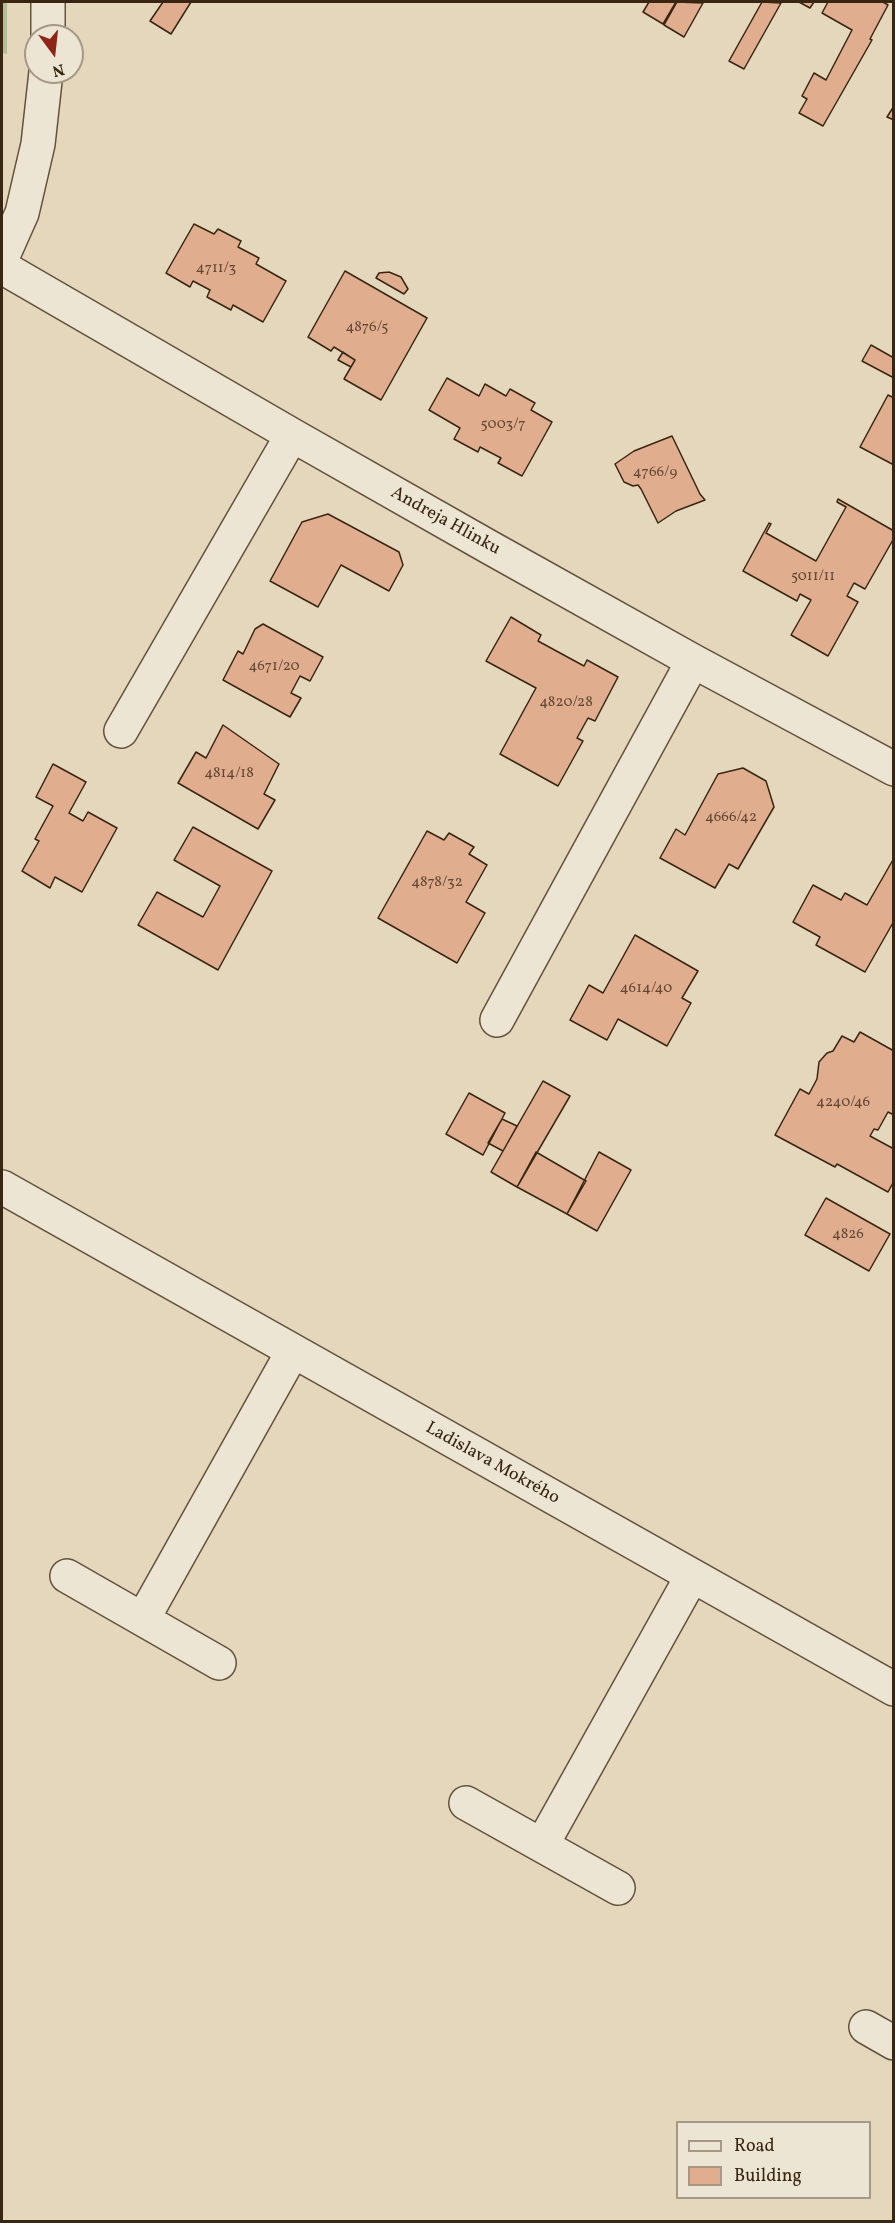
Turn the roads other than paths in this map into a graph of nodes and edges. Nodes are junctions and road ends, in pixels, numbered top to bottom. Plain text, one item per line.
1 (48, 2) edge
2 (48, 24) edge
3 (45, 84) edge
4 (2, 258) edge
5 (2, 267) edge
6 (292, 435) junction
7 (693, 661) junction
8 (121, 732) dead end
9 (894, 769) edge
10 (496, 1020) dead end
11 (2, 1187) edge
12 (293, 1351) junction
13 (67, 1576) dead end
14 (692, 1576) junction
15 (143, 1620) junction
16 (219, 1663) dead end
17 (894, 1689) edge
18 (466, 1803) dead end
19 (542, 1845) junction
20 (618, 1888) dead end
21 (866, 2027) dead end
22 (894, 2043) edge

1 - 2 street
3 - 4 street
5 - 6 street, Andreja Hlinku
6 - 7 street, Andreja Hlinku
6 - 8 street
7 - 9 street, Andreja Hlinku
7 - 10 street
11 - 12 street, Ladislava Mokrého
12 - 14 street, Ladislava Mokrého
12 - 15 street
13 - 15 street
14 - 17 street, Ladislava Mokrého
14 - 19 street
15 - 16 street
18 - 19 street
19 - 20 street
21 - 22 street

